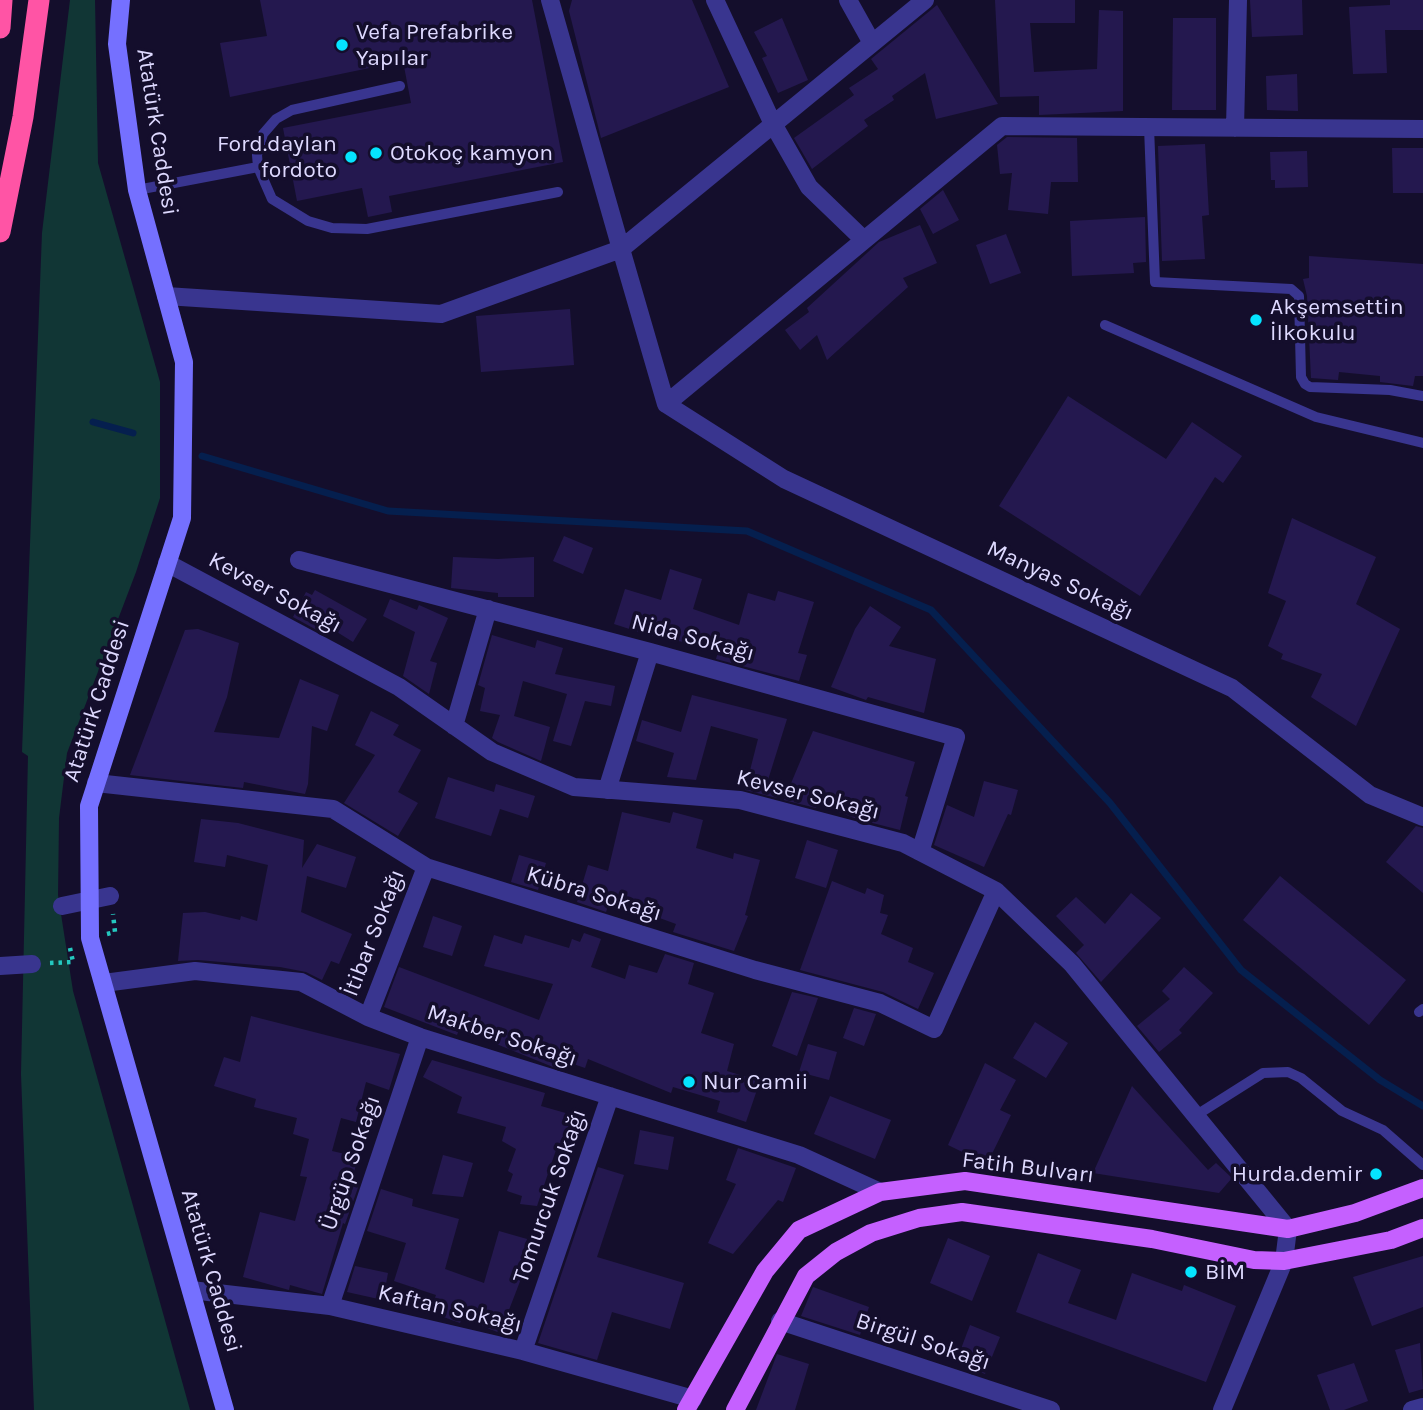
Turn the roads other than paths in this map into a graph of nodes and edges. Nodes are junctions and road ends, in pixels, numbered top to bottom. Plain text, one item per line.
1 (2, 0) edge
2 (39, 0) edge
3 (121, 0) edge
4 (550, 0) edge
5 (715, 0) edge
6 (848, 0) edge
7 (925, 0) edge
8 (1238, 0) edge
9 (0, 28) edge
10 (872, 43) junction
11 (400, 86) dead end
12 (772, 122) junction
13 (1149, 127) junction
14 (1235, 128) junction
15 (1423, 129) edge
16 (258, 167) junction
17 (137, 190) junction
18 (558, 192) dead end
19 (0, 232) edge
20 (864, 240) junction
21 (621, 249) junction
22 (166, 296) junction
23 (1105, 325) dead end
24 (1423, 396) edge
25 (666, 404) junction
26 (1423, 443) edge
27 (299, 560) dead end
28 (167, 563) junction
29 (488, 609) junction
30 (650, 652) junction
31 (454, 726) junction
32 (96, 783) junction
33 (607, 790) junction
34 (1423, 817) edge
35 (920, 852) junction
36 (426, 867) junction
37 (996, 891) junction
38 (110, 896) dead end
39 (62, 906) dead end
40 (32, 964) dead end
41 (0, 966) edge
42 (104, 983) junction
43 (368, 1017) junction
44 (420, 1037) junction
45 (610, 1096) junction
46 (1195, 1116) junction
47 (1423, 1165) edge
48 (1423, 1188) edge
49 (880, 1192) junction
50 (1423, 1228) edge
51 (1288, 1229) junction
52 (1284, 1261) junction
53 (191, 1290) junction
54 (330, 1306) junction
55 (780, 1321) junction
56 (523, 1351) junction
57 (690, 1404) edge
58 (1423, 1407) edge
59 (225, 1410) edge
60 (735, 1410) edge
61 (1051, 1410) edge
62 (1222, 1410) edge
63 (1412, 1410) edge

1 - 9 highway
2 - 19 highway
3 - 17 street, Atatürk Caddesi
4 - 21 street
5 - 12 street
6 - 10 street
7 - 10 street
8 - 14 street
10 - 12 street
11 - 16 lane
12 - 20 street
12 - 21 street
13 - 14 street
13 - 20 street
13 - 24 lane
14 - 15 street
16 - 17 lane
16 - 18 lane
17 - 22 street, Atatürk Caddesi
20 - 25 street
21 - 22 street
21 - 25 street
22 - 28 street, Atatürk Caddesi
23 - 26 lane
25 - 34 street, Manyas Sokağı
27 - 29 street, Nida Sokağı
28 - 31 street, Kevser Sokağı
28 - 32 street, Atatürk Caddesi
29 - 30 street, Nida Sokağı
29 - 31 street
30 - 33 street
30 - 35 street, Nida Sokağı
31 - 33 street, Kevser Sokağı
32 - 36 street, Kübra Sokağı
32 - 42 street, Atatürk Caddesi
33 - 35 street, Kevser Sokağı
35 - 37 street, Kevser Sokağı
36 - 37 street, Kübra Sokağı
36 - 43 street, İtibar Sokağı
37 - 46 street, Kevser Sokağı
38 - 39 street
40 - 41 street
42 - 43 street, Makber Sokağı
42 - 53 street, Atatürk Caddesi
43 - 44 street, Makber Sokağı
44 - 45 street, Makber Sokağı
44 - 54 street, Ürgüp Sokağı
45 - 49 street, Makber Sokağı
45 - 56 street, Tomurcuk Sokağı
46 - 47 lane
46 - 51 street, Kevser Sokağı
48 - 51 main road, Fatih Bulvarı
49 - 51 main road, Fatih Bulvarı
49 - 57 main road, Fatih Bulvarı
50 - 52 main road
51 - 52 street
52 - 55 main road
52 - 62 street
53 - 54 street, Kaftan Sokağı
53 - 59 street, Atatürk Caddesi
54 - 56 street, Kaftan Sokağı
55 - 60 main road
55 - 61 street, Birgül Sokağı
56 - 57 street, Kaftan Sokağı
58 - 63 street

